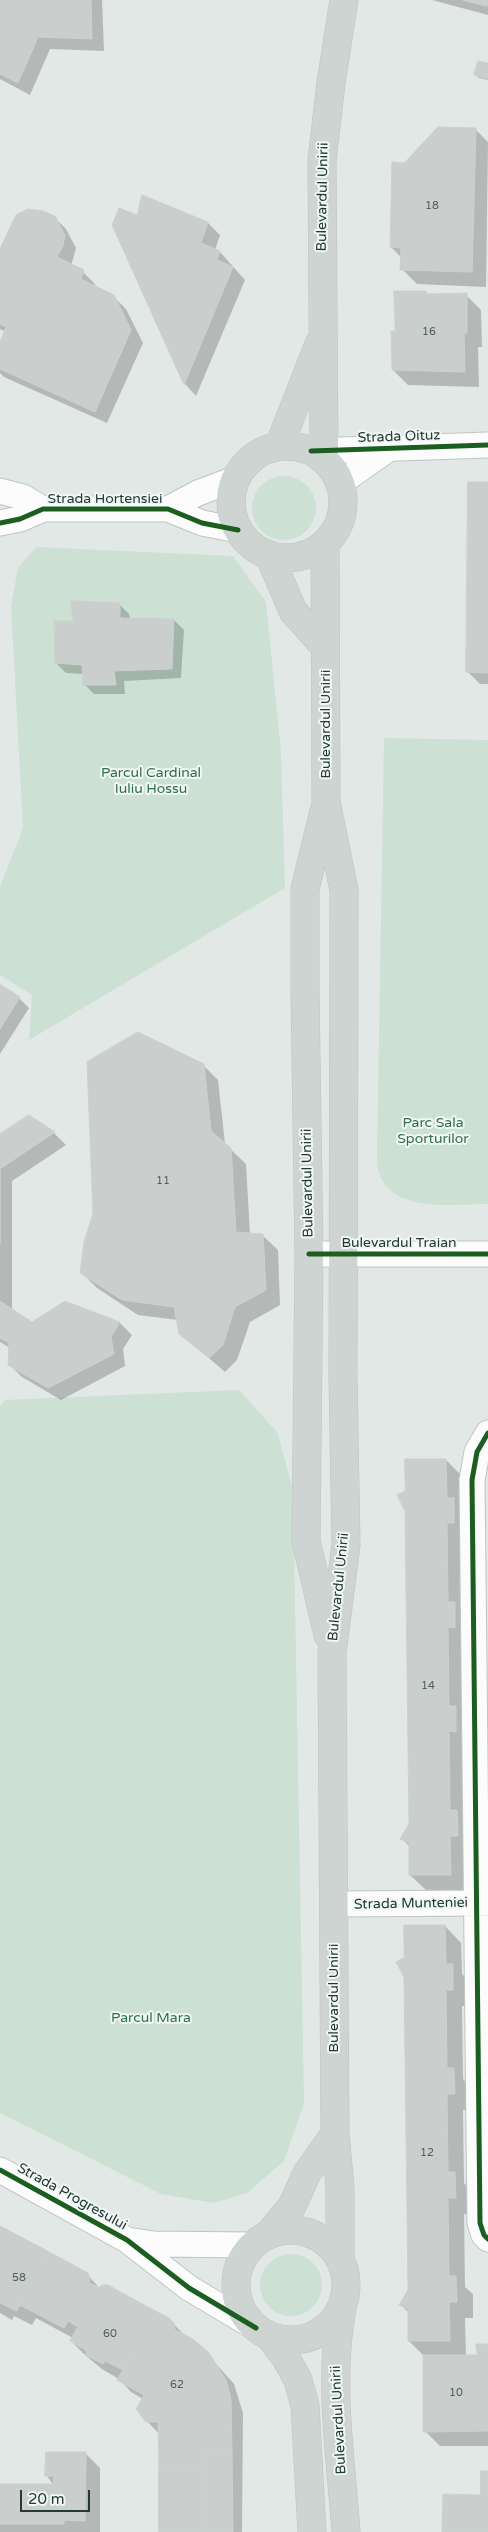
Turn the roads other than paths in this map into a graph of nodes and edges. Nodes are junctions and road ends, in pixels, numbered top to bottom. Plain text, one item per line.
1 (344, 0) edge
2 (323, 336) junction
3 (488, 444) edge
4 (279, 446) junction
5 (390, 448) junction
6 (320, 454) junction
7 (235, 480) junction
8 (340, 482) junction
9 (0, 491) edge
10 (43, 509) junction
11 (168, 509) junction
12 (0, 523) edge
13 (238, 530) junction
14 (326, 543) junction
15 (269, 556) junction
16 (325, 647) junction
17 (326, 802) junction
18 (309, 1254) junction
19 (344, 1254) junction
20 (488, 1254) edge
21 (488, 1433) edge
22 (332, 1653) junction
23 (482, 1903) edge
24 (334, 1904) junction
25 (335, 2134) junction
26 (0, 2170) edge
27 (488, 2238) edge
28 (127, 2240) junction
29 (261, 2240) junction
30 (340, 2259) junction
31 (342, 2308) junction
32 (262, 2332) junction
33 (312, 2532) edge
34 (346, 2532) edge

1 - 2 main road, Bulevardul Unirii
2 - 4 main road, Bulevardul Unirii
2 - 6 main road, Bulevardul Unirii
3 - 5 street, Strada Oituz
4 - 6 main road
4 - 7 main road
5 - 6 street, Strada Oituz
5 - 8 street, Strada Oituz
6 - 8 main road
7 - 11 street, Strada Hortensiei
7 - 13 main road
8 - 14 main road
9 - 10 street, Strada Hortensiei
10 - 11 street, Strada Hortensiei
10 - 12 street, Strada Hortensiei
11 - 13 street, Strada Hortensiei
13 - 15 main road
14 - 15 main road
14 - 16 main road, Bulevardul Unirii
15 - 16 main road
16 - 17 main road, Bulevardul Unirii
17 - 18 main road, Bulevardul Unirii
17 - 19 main road, Bulevardul Unirii
18 - 19 street, Bulevardul Traian
18 - 22 main road, Bulevardul Unirii
19 - 20 street, Bulevardul Traian
19 - 22 main road, Bulevardul Unirii
21 - 23 street
22 - 24 main road, Bulevardul Unirii
23 - 24 street, Strada Munteniei
23 - 27 street
24 - 25 main road, Bulevardul Unirii
25 - 29 main road
25 - 30 main road, Bulevardul Unirii
26 - 28 street, Strada Progresului
28 - 29 street, Strada Progresului
28 - 32 street, Strada Progresului
29 - 30 main road, Bulevardul Unirii
29 - 32 main road
30 - 31 main road, Bulevardul Unirii
31 - 32 main road, Bulevardul Unirii
31 - 34 main road, Bulevardul Unirii
32 - 33 main road

